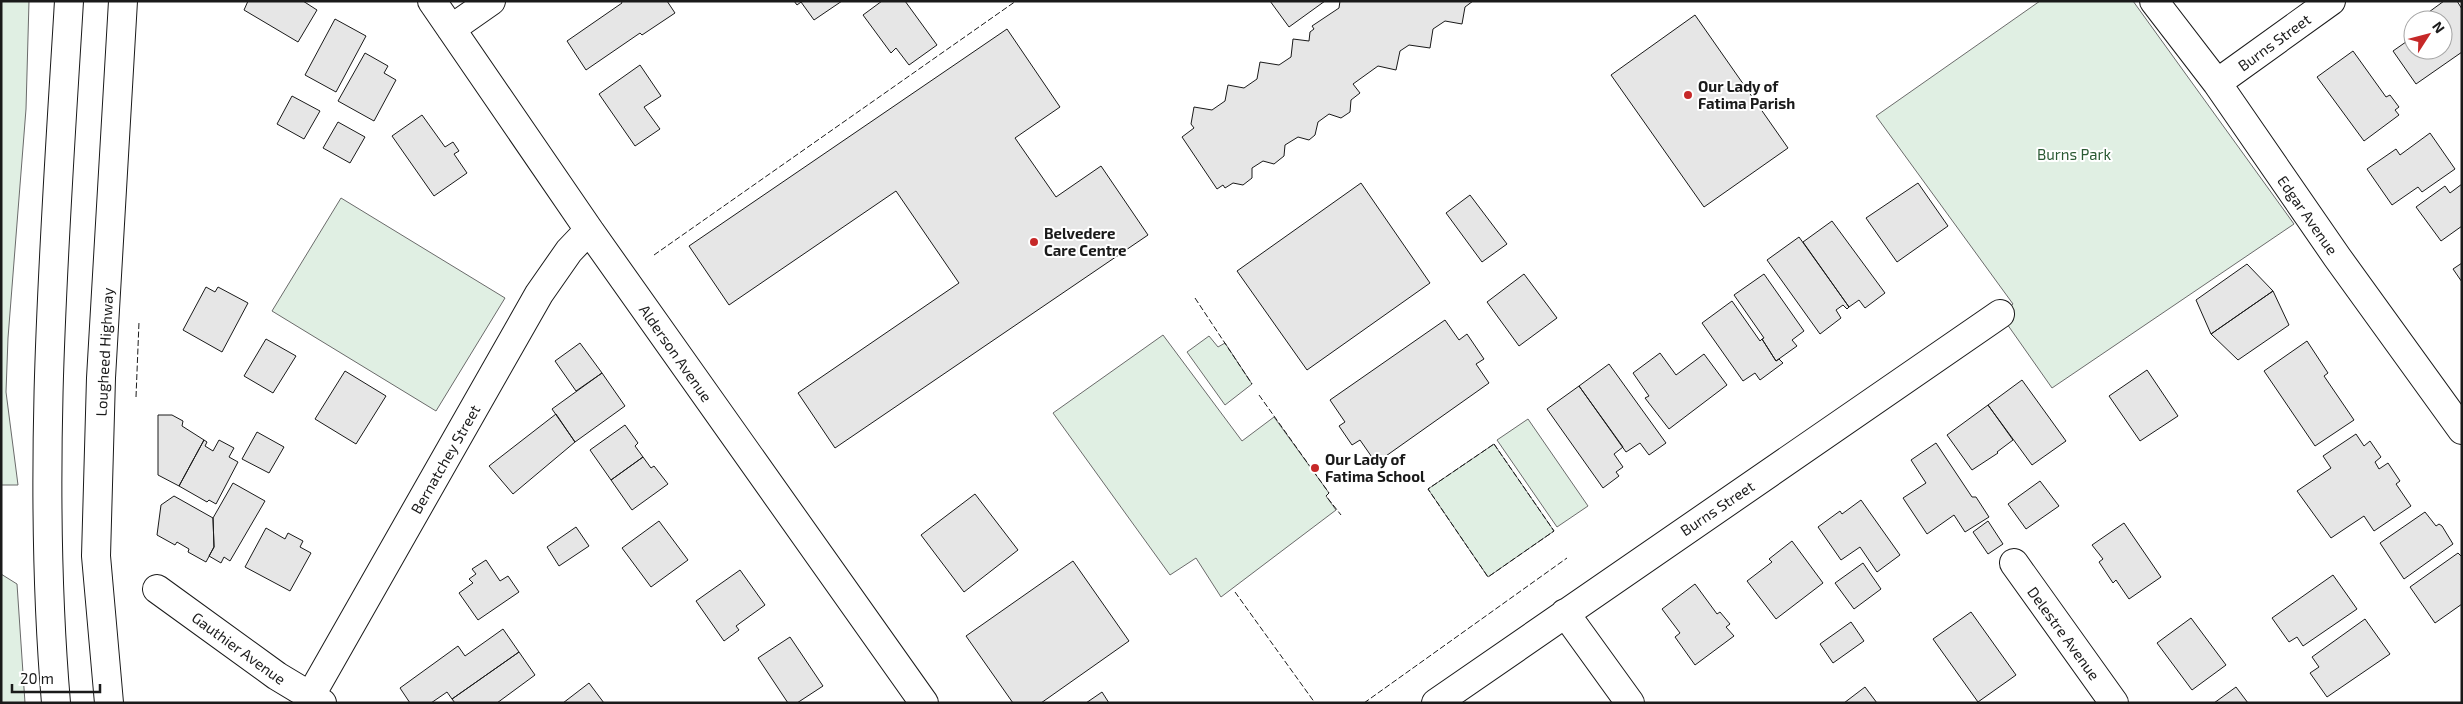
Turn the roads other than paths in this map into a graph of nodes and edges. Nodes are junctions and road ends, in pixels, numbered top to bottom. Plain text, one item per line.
1 (69, 1) edge
2 (123, 1) edge
3 (432, 1) edge
4 (491, 1) edge
5 (2154, 1) edge
6 (2331, 1) edge
7 (451, 29) junction
8 (2216, 83) junction
9 (589, 230) junction
10 (2000, 314) dead end
11 (2462, 430) edge
12 (2014, 564) dead end
13 (158, 589) dead end
14 (1564, 612) junction
15 (317, 699) edge
16 (56, 703) edge
17 (109, 703) edge
18 (924, 703) edge
19 (1436, 703) edge
20 (1630, 703) edge
21 (2114, 703) edge

1 - 16 street
2 - 17 street, Lougheed Highway
3 - 7 street, Alderson Avenue
4 - 7 street
5 - 8 street, Edgar Avenue
6 - 8 street, Burns Street
7 - 9 street, Alderson Avenue
8 - 11 street, Edgar Avenue
9 - 15 street, Bernatchey Street
9 - 18 street, Alderson Avenue
10 - 14 street, Burns Street
12 - 21 street, Delestre Avenue
13 - 15 street, Gauthier Avenue
14 - 19 street, Burns Street
14 - 20 street

